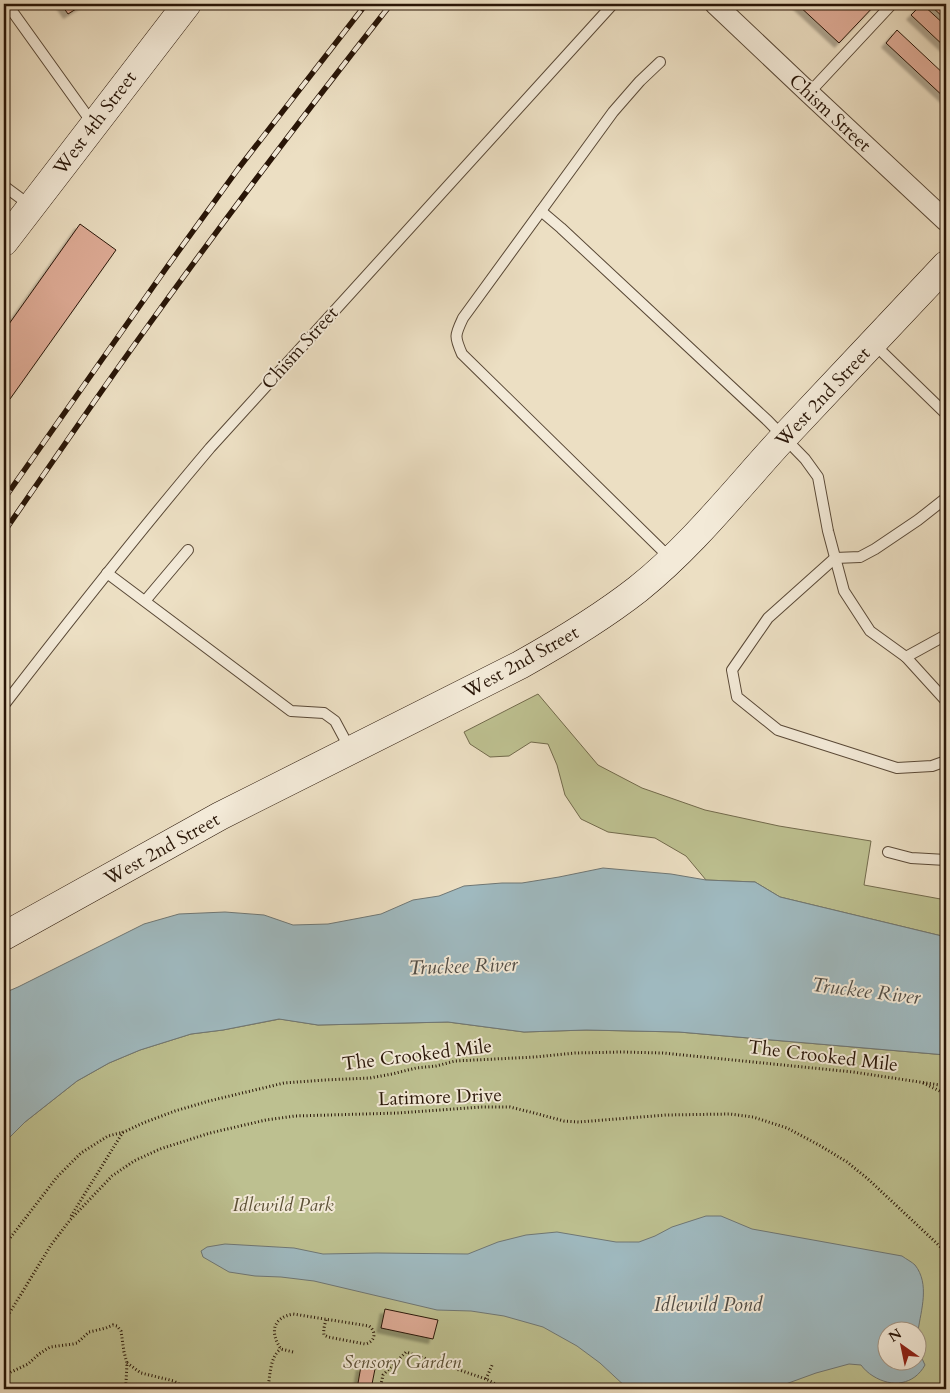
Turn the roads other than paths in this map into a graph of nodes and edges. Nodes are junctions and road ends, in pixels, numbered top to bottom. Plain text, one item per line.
1 (7, 4) edge
2 (187, 4) edge
3 (613, 4) edge
4 (715, 4) edge
5 (892, 4) edge
6 (660, 62) dead end
7 (809, 93) junction
8 (93, 125) junction
9 (4, 186) edge
10 (31, 206) junction
11 (541, 211) junction
12 (946, 221) edge
13 (4, 242) edge
14 (946, 265) edge
15 (873, 343) junction
16 (946, 414) edge
17 (784, 437) junction
18 (946, 498) edge
19 (188, 550) dead end
20 (835, 558) junction
21 (671, 559) junction
22 (107, 573) junction
23 (145, 601) junction
24 (946, 635) edge
25 (906, 657) junction
26 (946, 701) edge
27 (4, 705) edge
28 (351, 750) junction
29 (946, 761) edge
30 (888, 852) dead end
31 (946, 860) edge
32 (4, 936) edge

1 - 8 lane
2 - 8 street, West 4th Street
3 - 22 lane, Chism Street
4 - 7 street, Chism Street
5 - 7 lane
6 - 11 lane
7 - 12 street, Chism Street
8 - 10 street, West 4th Street
9 - 10 lane
10 - 13 street, West 4th Street
11 - 17 lane
11 - 21 lane
14 - 15 street, West 2nd Street
15 - 16 lane
15 - 17 street, West 2nd Street
17 - 20 lane
17 - 21 street, West 2nd Street
18 - 20 lane
19 - 23 lane
20 - 25 lane
20 - 29 lane
21 - 28 street, West 2nd Street
22 - 23 lane
22 - 27 lane, Chism Street
23 - 28 lane
24 - 25 lane
25 - 26 lane
28 - 32 street, West 2nd Street
30 - 31 lane

